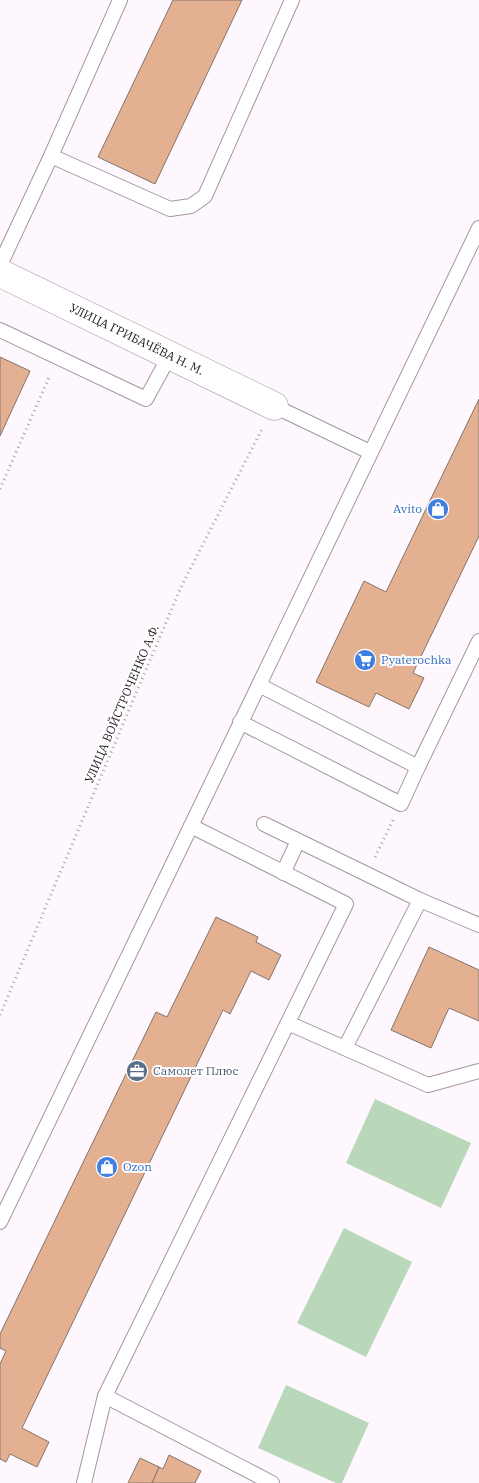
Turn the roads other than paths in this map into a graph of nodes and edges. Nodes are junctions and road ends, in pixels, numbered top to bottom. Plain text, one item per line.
1 (120, 0) edge
2 (292, 0) edge
3 (51, 156) junction
4 (479, 228) edge
5 (0, 265) edge
6 (0, 273) edge
7 (0, 330) edge
8 (170, 355) junction
9 (274, 406) joint
10 (370, 452) junction
11 (479, 641) edge
12 (259, 685) junction
13 (240, 722) junction
14 (418, 767) junction
15 (264, 824) dead end
16 (190, 826) junction
17 (298, 841) junction
18 (283, 873) junction
19 (420, 900) junction
20 (479, 925) edge
21 (288, 1023) junction
22 (345, 1048) junction
23 (479, 1071) edge
24 (0, 1222) edge
25 (105, 1396) junction
26 (84, 1483) edge
27 (272, 1483) edge

1 - 3 lane
2 - 3 lane
3 - 5 lane
4 - 10 lane
6 - 8 street, УЛИЦА ГРИБАЧЁВА Н. М.
7 - 8 lane
8 - 9 street, УЛИЦА ГРИБАЧЁВА Н. М.
9 - 10 lane
10 - 12 lane
11 - 14 lane
12 - 13 lane
12 - 14 lane
13 - 14 lane
13 - 16 lane
15 - 17 lane
16 - 18 lane
16 - 24 lane
17 - 18 lane
17 - 19 lane
18 - 21 lane
19 - 20 lane
19 - 22 lane
21 - 22 lane
21 - 25 lane
22 - 23 lane
25 - 26 lane
25 - 27 lane

